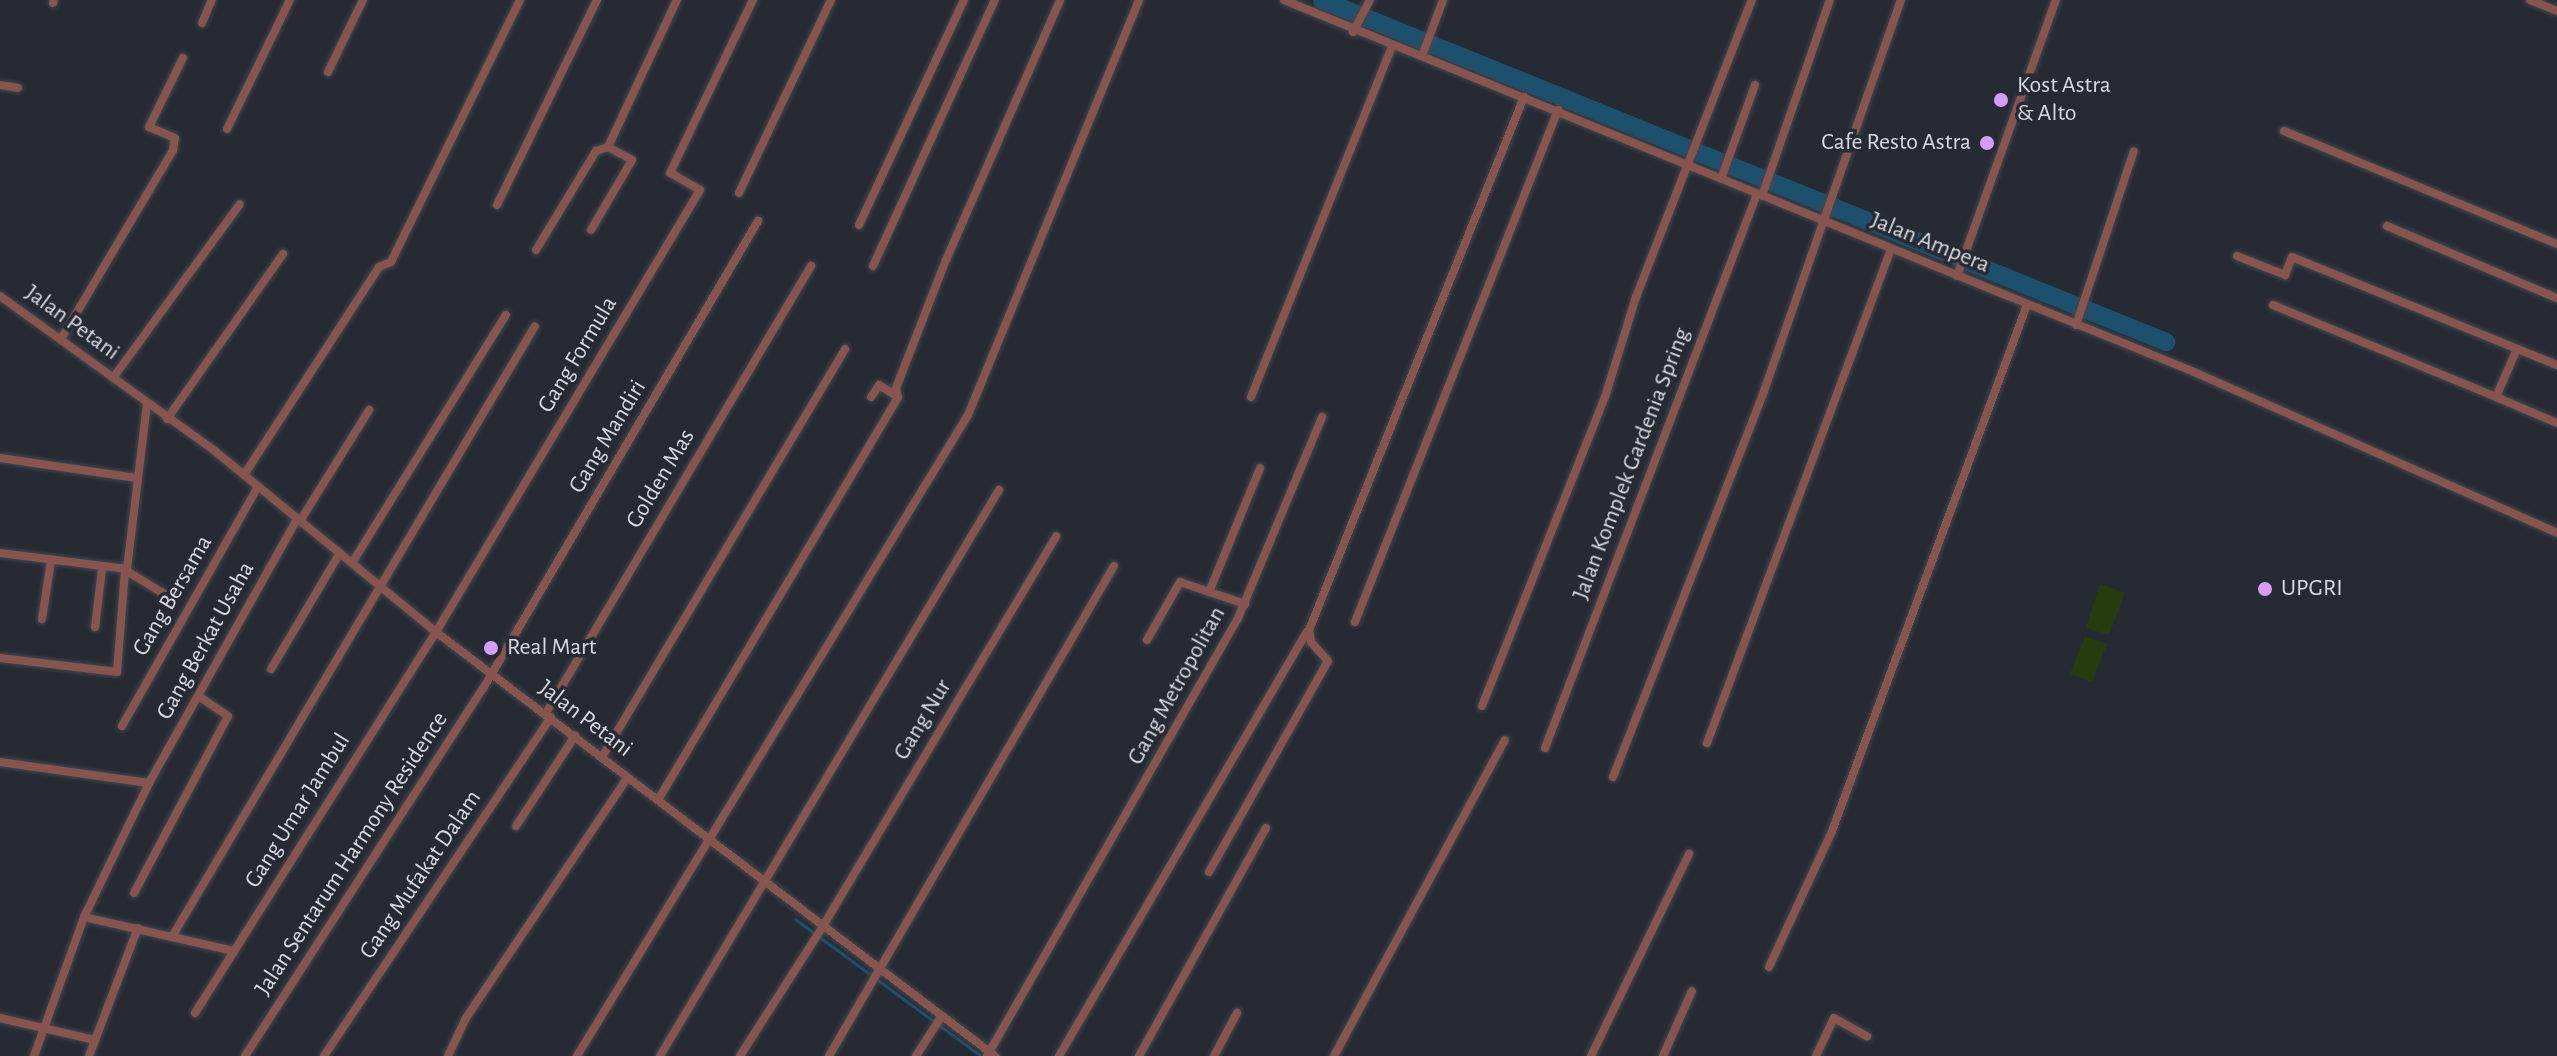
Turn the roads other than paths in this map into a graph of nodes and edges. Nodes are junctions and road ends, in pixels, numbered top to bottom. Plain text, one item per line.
1 (212, 0) edge
2 (290, 0) edge
3 (363, 0) edge
4 (520, 0) edge
5 (597, 0) edge
6 (677, 0) edge
7 (753, 0) edge
8 (831, 0) edge
9 (964, 0) edge
10 (995, 0) edge
11 (1060, 0) edge
12 (1139, 0) edge
13 (1443, 0) edge
14 (1752, 0) edge
15 (1830, 0) edge
16 (1901, 0) edge
17 (2056, 0) edge
18 (2530, 0) edge
19 (1290, 1) edge
20 (1368, 4) edge
21 (2557, 11) edge
22 (202, 23) dead end
23 (1354, 29) junction
24 (1393, 44) junction
25 (1424, 51) junction
26 (183, 58) dead end
27 (328, 72) dead end
28 (0, 85) edge
29 (1755, 85) dead end
30 (18, 88) dead end
31 (1524, 97) junction
32 (1558, 110) junction
33 (227, 129) dead end
34 (2284, 131) dead end
35 (608, 147) junction
36 (2134, 151) dead end
37 (1689, 163) junction
38 (1722, 176) junction
39 (739, 193) dead end
40 (1761, 195) junction
41 (240, 204) dead end
42 (497, 205) dead end
43 (1825, 217) junction
44 (758, 221) dead end
45 (859, 225) dead end
46 (2387, 226) dead end
47 (591, 230) dead end
48 (2557, 244) edge
49 (1891, 249) junction
50 (536, 250) dead end
51 (283, 254) dead end
52 (2237, 256) dead end
53 (811, 266) dead end
54 (873, 266) dead end
55 (1958, 272) junction
56 (0, 296) edge
57 (2557, 298) edge
58 (2027, 305) junction
59 (2273, 305) dead end
60 (506, 315) dead end
61 (2077, 322) junction
62 (535, 326) dead end
63 (61, 339) junction
64 (845, 349) dead end
65 (2517, 349) junction
66 (2557, 365) edge
67 (113, 378) junction
68 (871, 397) dead end
69 (898, 397) junction
70 (1251, 397) dead end
71 (2496, 397) junction
72 (369, 410) dead end
73 (145, 411) junction
74 (1322, 417) dead end
75 (167, 419) junction
76 (2557, 423) edge
77 (0, 458) edge
78 (1260, 468) dead end
79 (244, 475) junction
80 (137, 478) junction
81 (258, 487) junction
82 (999, 490) dead end
83 (298, 520) junction
84 (2557, 533) edge
85 (1056, 536) dead end
86 (0, 553) edge
87 (340, 553) junction
88 (51, 561) junction
89 (352, 563) junction
90 (1114, 566) dead end
91 (102, 569) junction
92 (126, 569) junction
93 (382, 588) junction
94 (1209, 592) junction
95 (166, 595) dead end
96 (1245, 604) junction
97 (42, 619) dead end
98 (1355, 622) dead end
99 (95, 627) dead end
100 (1309, 630) junction
101 (436, 632) junction
102 (1147, 640) dead end
103 (0, 658) edge
104 (271, 669) dead end
105 (490, 673) junction
106 (198, 696) junction
107 (1482, 706) dead end
108 (548, 715) junction
109 (122, 726) dead end
110 (575, 736) junction
111 (1505, 740) dead end
112 (1707, 743) dead end
113 (1545, 748) dead end
114 (602, 757) junction
115 (0, 762) edge
116 (628, 777) junction
117 (1613, 777) dead end
118 (149, 783) junction
119 (658, 800) junction
120 (516, 826) dead end
121 (1266, 828) dead end
122 (712, 841) junction
123 (1689, 854) dead end
124 (1209, 872) dead end
125 (767, 881) junction
126 (134, 893) dead end
127 (84, 917) junction
128 (138, 928) junction
129 (822, 928) junction
130 (173, 935) junction
131 (234, 951) junction
132 (1769, 967) dead end
133 (880, 974) junction
134 (1692, 991) dead end
135 (195, 1013) dead end
136 (1237, 1013) dead end
137 (0, 1018) edge
138 (940, 1019) junction
139 (46, 1027) junction
140 (1867, 1036) dead end
141 (95, 1040) junction
142 (991, 1055) edge
143 (34, 1056) edge
144 (89, 1056) edge
145 (245, 1056) edge
146 (324, 1056) edge
147 (448, 1056) edge
148 (577, 1056) edge
149 (660, 1056) edge
150 (740, 1056) edge
151 (829, 1056) edge
152 (916, 1056) edge
153 (1059, 1056) edge
154 (1139, 1056) edge
155 (1214, 1056) edge
156 (1334, 1056) edge
157 (1591, 1056) edge
158 (1663, 1056) edge
159 (1816, 1056) edge

1 - 22 street
2 - 33 street
3 - 27 street
4 - 79 street
5 - 42 street
6 - 35 street
7 - 101 street, Gang Formula
8 - 39 street
9 - 45 street
10 - 54 street
11 - 69 street
12 - 122 street
13 - 25 street
14 - 37 street
15 - 40 street, Jalan Komplek Gardenia Spring
16 - 43 street
17 - 55 street
18 - 21 street
19 - 23 street, Jalan Ampera
20 - 23 street
23 - 24 street, Jalan Ampera
24 - 25 street, Jalan Ampera
24 - 70 street
25 - 31 street, Jalan Ampera
26 - 63 street
28 - 30 street
29 - 38 street
31 - 32 street, Jalan Ampera
31 - 100 street
32 - 37 street, Jalan Ampera
32 - 98 street
34 - 48 street
35 - 47 street
35 - 50 street
36 - 61 street
37 - 38 street, Jalan Ampera
37 - 107 street
38 - 40 street, Jalan Ampera
40 - 43 street, Jalan Ampera
40 - 113 street, Jalan Komplek Gardenia Spring
41 - 67 street
43 - 49 street, Jalan Ampera
43 - 117 street
44 - 105 street, Gang Mandiri
46 - 57 street
49 - 55 street, Jalan Ampera
49 - 112 street
51 - 75 street
52 - 65 street
53 - 108 street, Golden Mas
55 - 58 street, Jalan Ampera
56 - 63 street, Jalan Petani
58 - 61 street, Jalan Ampera
58 - 132 street
59 - 71 street
60 - 89 street
61 - 84 street, Jalan Ampera
62 - 93 street
63 - 67 street, Jalan Petani
64 - 114 street
65 - 66 street
65 - 71 street
67 - 73 street, Jalan Petani
68 - 69 street
69 - 119 street
71 - 76 street
72 - 83 street, Gang Berkat Usaha
73 - 75 street, Jalan Petani
73 - 80 street
74 - 96 street, Gang Metropolitan
75 - 79 street, Jalan Petani
77 - 80 street
78 - 94 street
79 - 81 street, Jalan Petani
80 - 92 street
81 - 83 street, Jalan Petani
81 - 109 street, Gang Bersama
82 - 125 street
83 - 87 street, Jalan Petani
83 - 106 street, Gang Berkat Usaha
85 - 129 street, Gang Nur
86 - 88 street
87 - 89 street, Jalan Petani
87 - 104 street
88 - 91 street
88 - 97 street
89 - 93 street, Jalan Petani
90 - 133 street
91 - 92 street
91 - 99 street
92 - 95 street
92 - 103 street
93 - 101 street, Jalan Petani
93 - 130 street
94 - 96 street
94 - 102 street
96 - 142 street, Gang Metropolitan
100 - 124 street
100 - 153 street
101 - 105 street, Jalan Petani
101 - 131 street, Gang Umar Jambul
105 - 108 street, Jalan Petani
105 - 145 street, Jalan Sentarum Harmony Residence
106 - 118 street, Gang Berkat Usaha
106 - 126 street
108 - 110 street, Jalan Petani
108 - 146 street, Gang Mufakat Dalam
110 - 114 street, Jalan Petani
110 - 120 street
111 - 156 street
114 - 116 street, Jalan Petani
115 - 118 street
116 - 119 street, Jalan Petani
116 - 147 street
118 - 127 street, Gang Berkat Usaha
119 - 122 street, Jalan Petani
121 - 154 street
122 - 125 street, Jalan Petani
122 - 148 street
123 - 157 street
125 - 129 street, Jalan Petani
125 - 149 street
127 - 128 street
127 - 139 street, Gang Berkat Usaha
128 - 130 street
128 - 141 street
129 - 133 street, Jalan Petani
129 - 150 street, Gang Nur
130 - 131 street
131 - 135 street, Gang Umar Jambul
133 - 138 street, Jalan Petani
133 - 151 street
134 - 158 street
136 - 155 street
137 - 139 street
138 - 142 street, Jalan Petani
138 - 152 street
139 - 141 street
139 - 143 street, Gang Berkat Usaha
140 - 159 street
141 - 144 street

